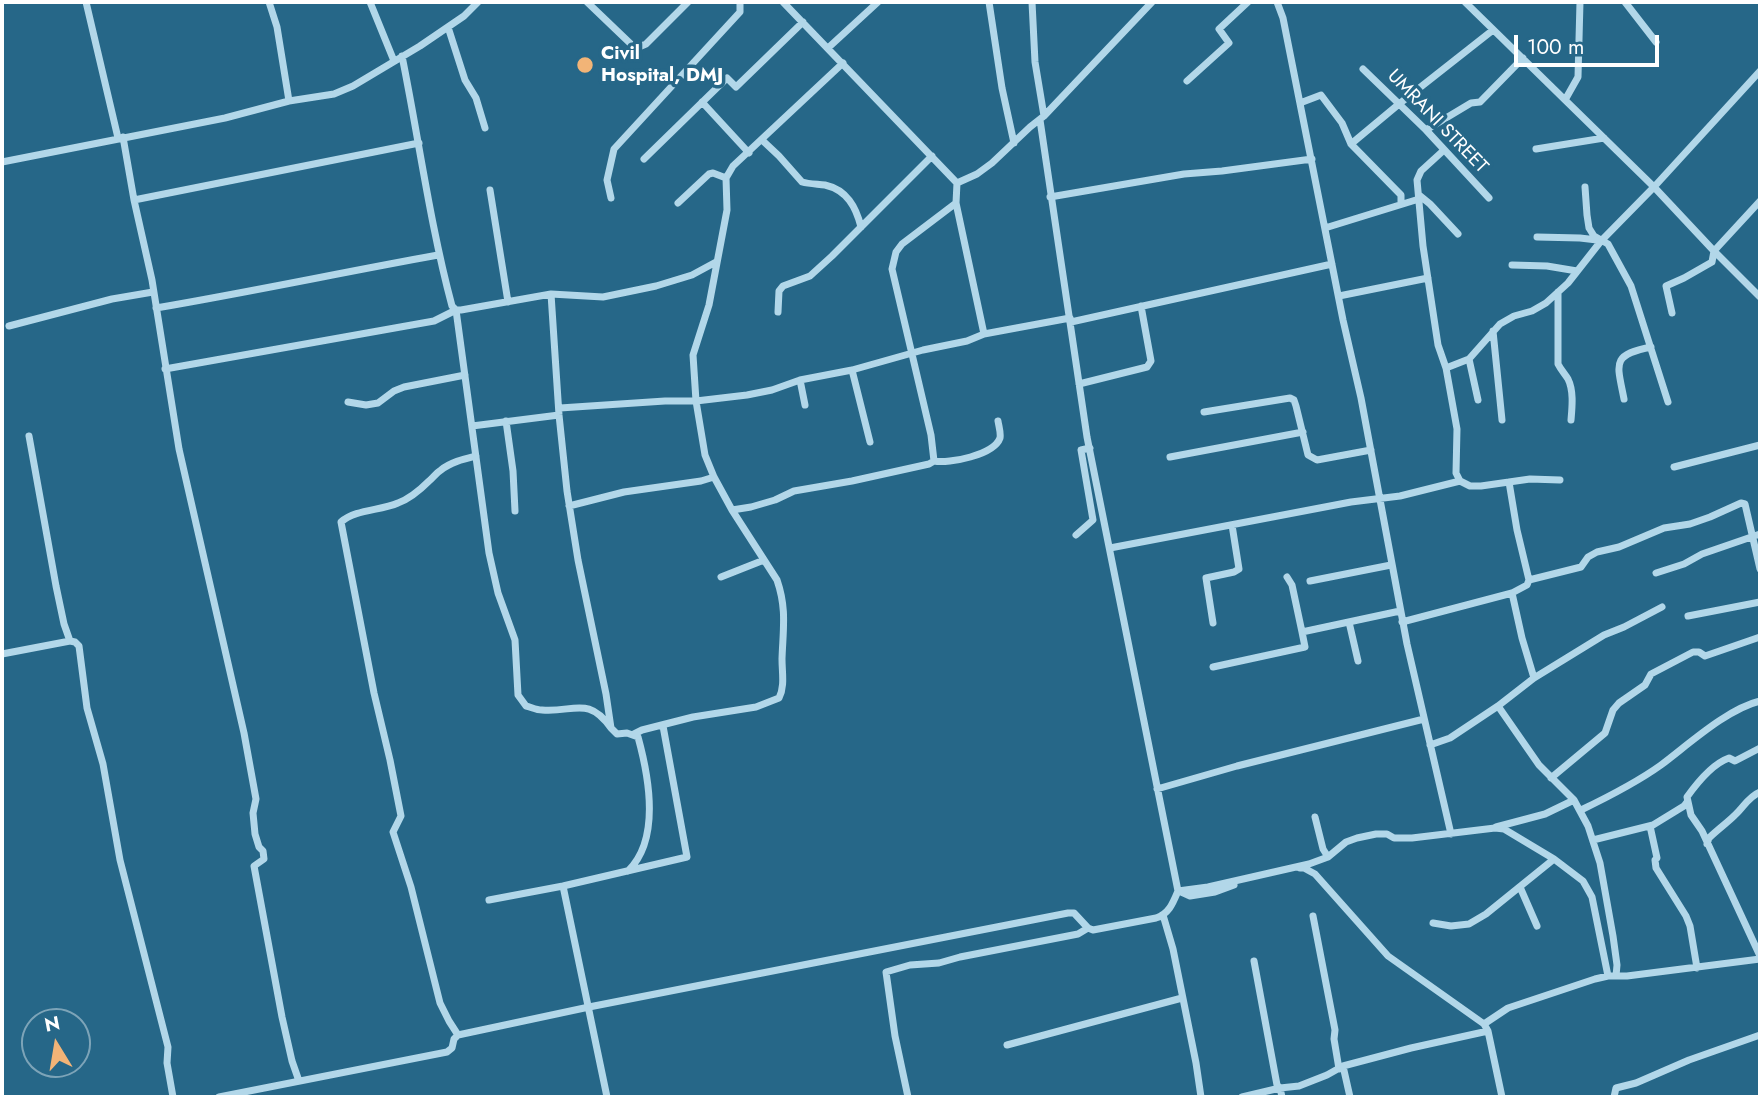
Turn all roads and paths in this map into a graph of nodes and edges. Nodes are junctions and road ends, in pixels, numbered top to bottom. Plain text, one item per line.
1 (86, 2) edge
2 (269, 2) edge
3 (370, 2) edge
4 (478, 2) edge
5 (587, 2) edge
6 (688, 2) edge
7 (740, 2) edge
8 (783, 2) edge
9 (878, 2) edge
10 (989, 2) edge
11 (1032, 2) edge
12 (1152, 2) edge
13 (1248, 2) edge
14 (1277, 2) edge
15 (1465, 2) edge
16 (1580, 2) edge
17 (1625, 2) edge
18 (803, 22) junction
19 (448, 27) junction
20 (1493, 30) junction
21 (1656, 42) dead end
22 (828, 48) junction
23 (402, 56) junction
24 (1523, 58) junction
25 (394, 61) junction
26 (843, 64) junction
27 (1363, 69) dead end
28 (1760, 71) edge
29 (1186, 81) dead end
30 (1565, 100) junction
31 (289, 101) junction
32 (702, 102) junction
33 (1300, 103) junction
34 (1399, 104) junction
35 (1042, 118) junction
36 (485, 128) dead end
37 (1426, 130) junction
38 (120, 138) junction
39 (1604, 138) junction
40 (762, 140) junction
41 (419, 143) junction
42 (1014, 143) junction
43 (1351, 144) junction
44 (1536, 149) dead end
45 (1444, 150) junction
46 (749, 153) junction
47 (933, 156) junction
48 (644, 159) dead end
49 (1312, 159) junction
50 (2, 162) edge
51 (726, 178) junction
52 (957, 183) junction
53 (1585, 187) dead end
54 (1654, 187) junction
55 (490, 190) dead end
56 (1050, 197) junction
57 (1419, 197) junction
58 (611, 198) dead end
59 (1489, 198) dead end
60 (134, 200) junction
61 (1760, 201) edge
62 (678, 203) dead end
63 (956, 203) junction
64 (1401, 204) junction
65 (861, 228) junction
66 (1325, 228) junction
67 (1458, 234) dead end
68 (1537, 237) dead end
69 (1601, 241) junction
70 (1714, 251) junction
71 (438, 255) junction
72 (716, 262) junction
73 (1332, 264) junction
74 (1512, 265) dead end
75 (1577, 271) junction
76 (1428, 278) junction
77 (153, 292) junction
78 (1558, 292) junction
79 (551, 294) junction
80 (1339, 296) junction
81 (1760, 297) edge
82 (508, 302) junction
83 (1141, 306) junction
84 (156, 308) junction
85 (456, 310) junction
86 (778, 312) dead end
87 (1672, 313) dead end
88 (1071, 320) junction
89 (9, 326) dead end
90 (1493, 331) junction
91 (984, 334) junction
92 (1651, 347) junction
93 (911, 353) junction
94 (1469, 359) junction
95 (1446, 368) junction
96 (165, 369) junction
97 (852, 370) junction
98 (465, 375) junction
99 (800, 380) junction
100 (1079, 384) junction
101 (1624, 399) dead end
102 (1478, 400) dead end
103 (696, 401) junction
104 (348, 402) dead end
105 (1668, 402) dead end
106 (804, 405) dead end
107 (559, 411) junction
108 (1204, 412) dead end
109 (1502, 420) dead end
110 (506, 421) junction
111 (998, 421) dead end
112 (1571, 421) dead end
113 (472, 426) junction
114 (1303, 432) junction
115 (29, 436) dead end
116 (870, 442) dead end
117 (1760, 445) edge
118 (1090, 448) junction
119 (1371, 450) junction
120 (476, 456) junction
121 (1170, 457) dead end
122 (934, 461) junction
123 (1674, 467) dead end
124 (714, 477) junction
125 (1560, 480) dead end
126 (1460, 481) junction
127 (1509, 482) junction
128 (1379, 497) junction
129 (569, 506) junction
130 (515, 510) dead end
131 (732, 510) junction
132 (1232, 526) junction
133 (1760, 534) edge
134 (1076, 535) dead end
135 (1752, 537) junction
136 (1110, 548) junction
137 (764, 560) junction
138 (1391, 565) junction
139 (1760, 569) edge
140 (1656, 573) dead end
141 (1287, 577) dead end
142 (721, 578) dead end
143 (1529, 580) junction
144 (1310, 581) dead end
145 (1512, 593) junction
146 (1760, 602) edge
147 (1662, 607) dead end
148 (1400, 611) junction
149 (1688, 616) dead end
150 (1349, 622) junction
151 (1402, 622) junction
152 (1213, 623) dead end
153 (1302, 632) junction
154 (1760, 637) edge
155 (70, 640) junction
156 (2, 654) edge
157 (1358, 661) dead end
158 (1213, 667) dead end
159 (1534, 678) junction
160 (1760, 701) edge
161 (1498, 706) junction
162 (1424, 719) junction
163 (663, 726) junction
164 (611, 729) junction
165 (634, 734) junction
166 (1430, 744) junction
167 (1760, 748) edge
168 (1551, 778) junction
169 (1157, 789) junction
170 (1760, 792) edge
171 (1574, 800) junction
172 (1687, 802) junction
173 (1581, 810) junction
174 (1315, 817) dead end
175 (1650, 825) junction
176 (1495, 828) junction
177 (1451, 834) junction
178 (1593, 840) junction
179 (1707, 844) junction
180 (1328, 857) junction
181 (1554, 859) junction
182 (628, 871) junction
183 (563, 886) junction
184 (1520, 887) junction
185 (1178, 891) junction
186 (489, 900) dead end
187 (1163, 915) junction
188 (1312, 916) dead end
189 (1433, 923) dead end
190 (1087, 926) junction
191 (1537, 926) dead end
192 (1760, 957) edge
193 (1254, 961) dead end
194 (1697, 968) junction
195 (1612, 976) junction
196 (1182, 998) junction
197 (589, 1007) junction
198 (1486, 1027) junction
199 (1760, 1035) edge
200 (456, 1037) junction
201 (1007, 1045) dead end
202 (1341, 1067) junction
203 (299, 1081) junction
204 (1280, 1088) junction
205 (173, 1097) edge
206 (219, 1097) edge
207 (607, 1097) edge
208 (908, 1097) edge
209 (1201, 1097) edge
210 (1242, 1097) edge
211 (1282, 1097) edge
212 (1350, 1097) edge
213 (1502, 1097) edge
214 (1614, 1097) edge

1 - 38 street
2 - 31 street
3 - 25 street
4 - 19 street
5 - 6 street
7 - 58 street
8 - 18 street
9 - 22 street
10 - 42 street
11 - 35 street
12 - 35 street
13 - 29 street
14 - 33 street
15 - 20 street
16 - 30 street
17 - 21 street
18 - 22 street
18 - 32 street
19 - 23 street
19 - 36 street
20 - 24 street
20 - 34 street
22 - 26 street
23 - 25 street
23 - 41 street
24 - 30 street
24 - 37 street
25 - 31 street
26 - 40 street
26 - 47 street
27 - 34 street, UMRANI STREET
28 - 54 street
30 - 39 street
31 - 38 street
32 - 46 street
32 - 48 street
33 - 43 street
33 - 49 street
34 - 37 street, UMRANI STREET
34 - 43 street
35 - 42 street
35 - 56 street
37 - 45 street, UMRANI STREET
38 - 50 street
38 - 60 street
39 - 44 street
39 - 54 street
40 - 46 street
40 - 65 street
41 - 60 street
41 - 71 street
42 - 52 street
43 - 64 street
45 - 57 street
45 - 59 street, UMRANI STREET
46 - 51 street
47 - 52 street
47 - 65 street
49 - 56 street
49 - 66 street
51 - 62 street
51 - 72 street
52 - 63 street
53 - 69 street
54 - 69 street
54 - 70 street
55 - 82 street
56 - 88 street
57 - 64 street
57 - 67 street
57 - 76 street
60 - 77 street
61 - 70 street
63 - 91 street
63 - 93 street
64 - 66 street
65 - 86 street
66 - 73 street
68 - 69 street
69 - 75 street
69 - 92 street
70 - 81 street
70 - 87 street
71 - 84 street
71 - 85 street
72 - 79 street
72 - 103 street
73 - 80 street
73 - 83 street
74 - 75 street
75 - 78 street
76 - 80 street
76 - 95 street
77 - 84 street
77 - 89 street
78 - 90 street
78 - 112 street
79 - 82 street
79 - 107 street
80 - 119 street
82 - 85 street
83 - 88 street
83 - 100 street
84 - 96 street
85 - 96 street
85 - 98 street
88 - 91 street
88 - 100 street
90 - 94 street
90 - 109 street
91 - 93 street
92 - 101 street
92 - 105 street
93 - 97 street
93 - 122 street
94 - 95 street
94 - 102 street
95 - 126 street
96 - 203 street
97 - 99 street
97 - 116 street
98 - 104 street
98 - 113 street
99 - 103 street
99 - 106 street
100 - 118 street
103 - 107 street
103 - 124 street
107 - 110 street
107 - 129 street
108 - 114 street
110 - 113 street
110 - 130 street
111 - 122 street
113 - 120 street
114 - 119 street
114 - 121 street
115 - 155 street
117 - 123 street
118 - 134 street
118 - 136 street
119 - 128 street
120 - 164 street
120 - 200 street
122 - 131 street
124 - 129 street
124 - 131 street
125 - 127 street
126 - 127 street
126 - 128 street
127 - 143 street
128 - 132 street
128 - 138 street
129 - 164 street
131 - 137 street
132 - 136 street
132 - 152 street
133 - 135 street
135 - 139 street
135 - 140 street
135 - 143 street
136 - 169 street
137 - 142 street
137 - 163 street
138 - 144 street
138 - 148 street
141 - 153 street
143 - 145 street
145 - 151 street
145 - 159 street
146 - 149 street
147 - 159 street
148 - 150 street
148 - 151 street
150 - 153 street
150 - 157 street
151 - 162 street
153 - 158 street
154 - 168 street
155 - 156 street
155 - 205 street
159 - 161 street
160 - 173 street
161 - 166 street
161 - 168 street
162 - 166 street
162 - 169 street
163 - 165 street
163 - 182 street
164 - 165 street
165 - 182 street
166 - 177 street
167 - 172 street
168 - 171 street
169 - 185 street
170 - 179 street
171 - 173 street
171 - 176 street
172 - 175 street
172 - 179 street
173 - 178 street
174 - 180 street
175 - 178 street
175 - 194 street
176 - 177 street
176 - 181 street
177 - 180 street
178 - 195 street
179 - 192 street
180 - 185 street
181 - 184 street
181 - 195 street
182 - 183 street
183 - 186 street
183 - 197 street
184 - 189 street
184 - 191 street
185 - 187 street
185 - 198 street
187 - 190 street
187 - 196 street
188 - 202 street
190 - 197 street
190 - 208 street
192 - 194 street
193 - 204 street
194 - 195 street
195 - 198 street
196 - 201 street
196 - 209 street
197 - 200 street
197 - 207 street
198 - 202 street
198 - 213 street
199 - 214 street
200 - 203 street
202 - 204 street
202 - 212 street
203 - 206 street
204 - 210 street
204 - 211 street

